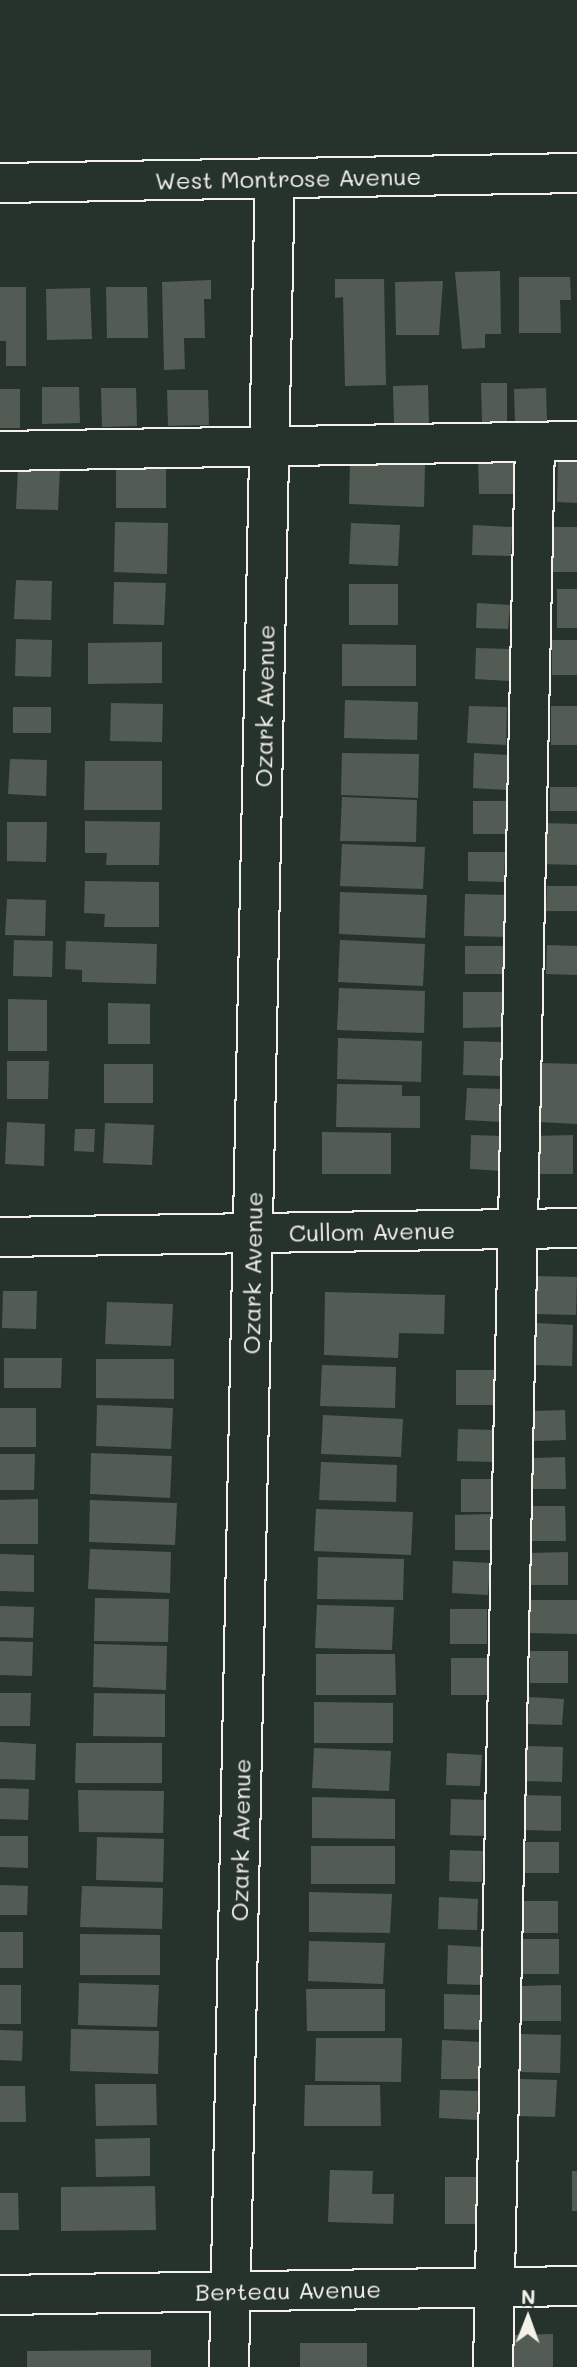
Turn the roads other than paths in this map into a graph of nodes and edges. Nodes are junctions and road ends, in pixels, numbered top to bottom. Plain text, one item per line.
1 (577, 173) edge
2 (275, 179) junction
3 (0, 183) edge
4 (577, 441) edge
5 (535, 442) junction
6 (269, 446) junction
7 (0, 451) edge
8 (577, 1228) edge
9 (516, 1229) junction
10 (253, 1233) junction
11 (0, 1237) edge
12 (577, 2286) edge
13 (495, 2287) junction
14 (231, 2291) junction
15 (0, 2295) edge
16 (229, 2367) edge
17 (493, 2367) edge

1 - 2 street, West Montrose Avenue
2 - 3 street, West Montrose Avenue
2 - 6 street, Ozark Avenue
4 - 5 street
5 - 6 street
5 - 9 street
6 - 7 street
6 - 10 street, Ozark Avenue
8 - 9 street, Cullom Avenue
9 - 10 street, Cullom Avenue
9 - 13 street
10 - 11 street, Cullom Avenue
10 - 14 street, Ozark Avenue
12 - 13 street, Berteau Avenue
13 - 14 street, Berteau Avenue
13 - 17 street
14 - 15 street, Berteau Avenue
14 - 16 street, Ozark Avenue

